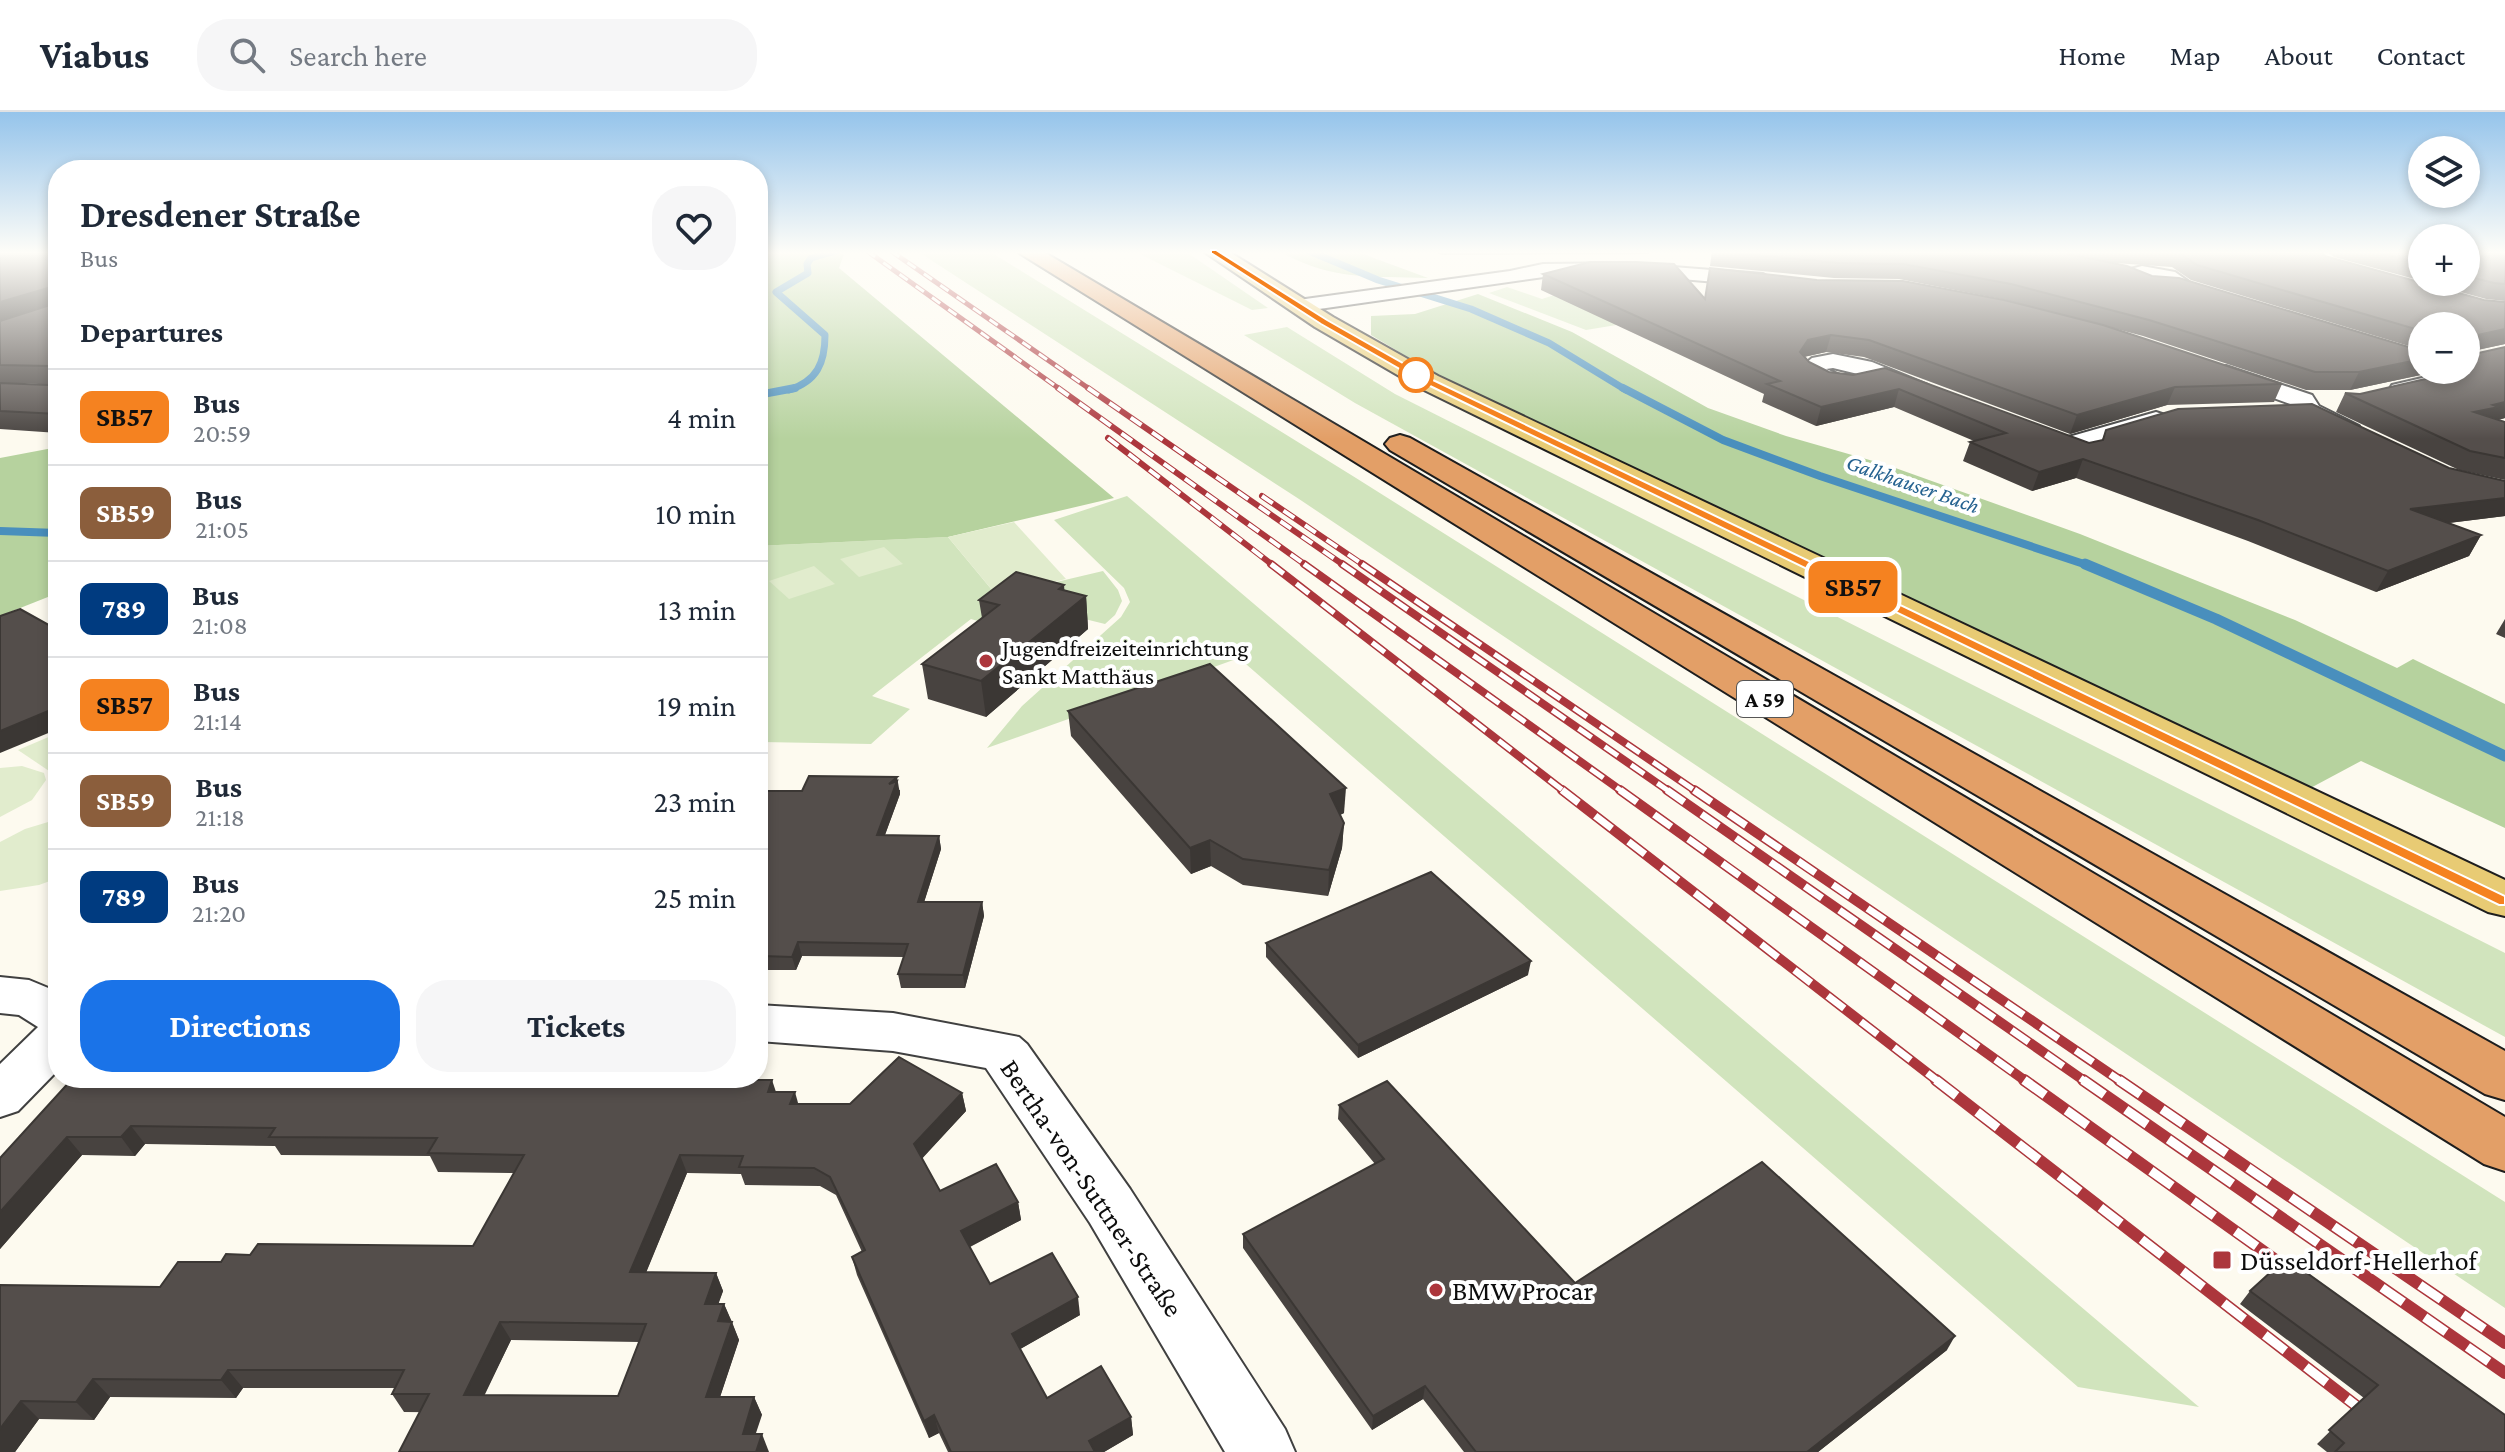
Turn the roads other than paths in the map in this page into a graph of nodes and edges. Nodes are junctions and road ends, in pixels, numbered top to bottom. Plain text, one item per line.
1 (1129, 314) edge
2 (1174, 314) edge
3 (1311, 314) edge
4 (1368, 314) edge
5 (1362, 345) junction
6 (2212, 368) edge
7 (1869, 371) edge
8 (2428, 384) edge
9 (2383, 394) edge
10 (1947, 401) edge
11 (2334, 401) dead end
12 (2305, 406) junction
13 (2260, 413) edge
14 (2182, 416) edge
15 (2037, 435) edge
16 (2378, 445) edge
17 (2505, 900) edge
18 (0, 995) edge
19 (48, 1009) edge
20 (768, 1024) edge
21 (48, 1048) edge
22 (2505, 1078) edge
23 (0, 1096) edge
24 (2505, 1147) edge
25 (1262, 1452) edge

1 - 24 highway, A 59
2 - 22 highway, A 59
3 - 5 main road
4 - 5 main road
5 - 17 main road
6 - 12 street
7 - 10 street
8 - 9 street
11 - 12 street
12 - 13 street
12 - 16 street
14 - 15 street
18 - 19 street
20 - 25 street, Bertha-von-Suttner-Straße
21 - 23 street

